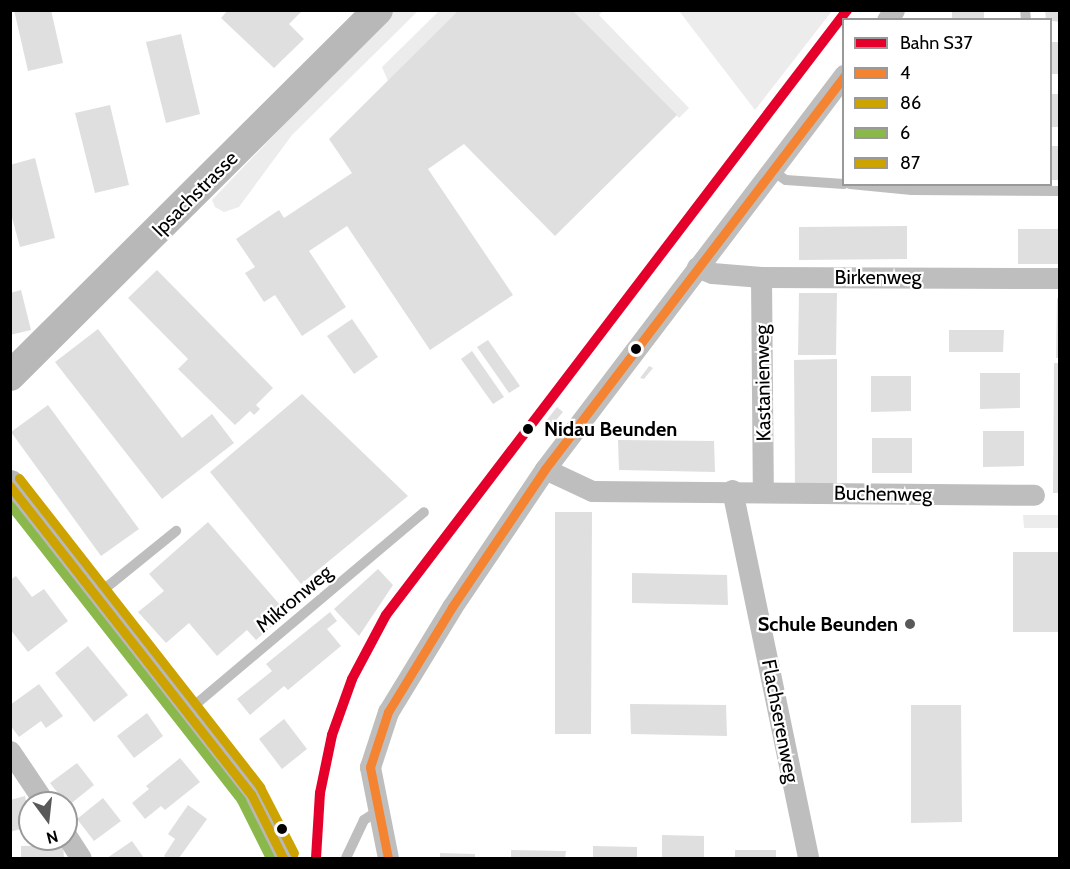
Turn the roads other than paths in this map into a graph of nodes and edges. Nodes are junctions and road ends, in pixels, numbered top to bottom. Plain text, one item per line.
1 (378, 10) edge
2 (841, 83) edge
3 (771, 170) junction
4 (842, 184) edge
5 (871, 186) edge
6 (1059, 191) edge
7 (697, 267) junction
8 (761, 277) junction
9 (1059, 278) edge
10 (10, 376) edge
11 (544, 469) junction
12 (732, 490) junction
13 (763, 490) junction
14 (1034, 495) dead end
15 (16, 502) edge
16 (424, 512) dead end
17 (176, 531) dead end
18 (96, 595) junction
19 (187, 713) junction
20 (10, 751) edge
21 (37, 791) edge
22 (378, 811) junction
23 (283, 858) edge
24 (346, 858) edge
25 (388, 858) edge
26 (808, 858) edge

1 - 10 main road, Ipsachstrasse
2 - 3 street
3 - 4 lane
3 - 7 street
5 - 6 lane
7 - 8 street, Birkenweg
7 - 11 street
8 - 9 street, Birkenweg
8 - 13 street, Kastanienweg
11 - 12 street
11 - 22 street
12 - 13 street, Buchenweg
12 - 26 street, Flachserenweg
13 - 14 street, Buchenweg
15 - 18 main road
16 - 19 lane, Mikronweg
17 - 18 lane
18 - 19 main road
19 - 23 main road
20 - 21 street
22 - 24 lane
22 - 25 street

